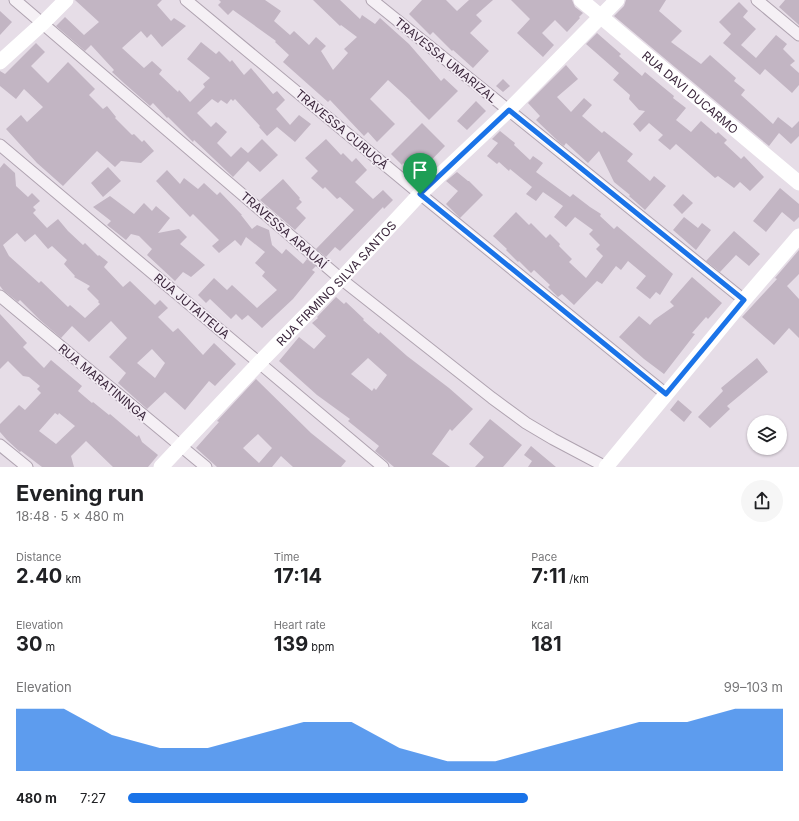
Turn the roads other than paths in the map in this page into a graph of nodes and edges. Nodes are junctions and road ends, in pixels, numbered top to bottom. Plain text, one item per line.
1 (15, 0) edge
2 (66, 0) edge
3 (186, 0) edge
4 (372, 0) edge
5 (582, 0) edge
6 (617, 0) edge
7 (757, 0) edge
8 (601, 17) junction
9 (43, 23) junction
10 (799, 35) edge
11 (0, 62) edge
12 (509, 110) junction
13 (0, 145) edge
14 (799, 184) edge
15 (420, 194) junction
16 (799, 236) edge
17 (342, 279) junction
18 (0, 296) edge
19 (744, 300) junction
20 (260, 362) junction
21 (666, 394) junction
22 (0, 445) edge
23 (181, 446) junction
24 (27, 467) edge
25 (161, 467) edge
26 (206, 467) edge
27 (384, 467) edge
28 (606, 467) edge

1 - 9 street, TRAVESSA ARAUAÍ
2 - 9 street
3 - 15 street, TRAVESSA CURUÇÁ
4 - 12 street, TRAVESSA UMARIZAL
5 - 8 street, RUA DAVI DUCARMO
6 - 8 street, RUA FIRMINO SILVA SANTOS
7 - 10 street
8 - 12 street, RUA FIRMINO SILVA SANTOS
8 - 14 street, RUA DAVI DUCARMO
9 - 11 street
9 - 17 street, TRAVESSA ARAUAÍ
12 - 15 street, RUA FIRMINO SILVA SANTOS
12 - 19 street, TRAVESSA UMARIZAL
13 - 20 street, RUA JUTAITEUA
15 - 17 street, RUA FIRMINO SILVA SANTOS
15 - 21 street, TRAVESSA CURUÇÁ
16 - 19 street
17 - 20 street, RUA FIRMINO SILVA SANTOS
17 - 28 street, TRAVESSA ARAUAÍ
18 - 23 street, RUA MARATININGA
19 - 21 street
20 - 23 street, RUA FIRMINO SILVA SANTOS
20 - 27 street, RUA JUTAITEUA
21 - 28 street
22 - 24 street
23 - 25 street, RUA FIRMINO SILVA SANTOS
23 - 26 street, RUA MARATININGA

